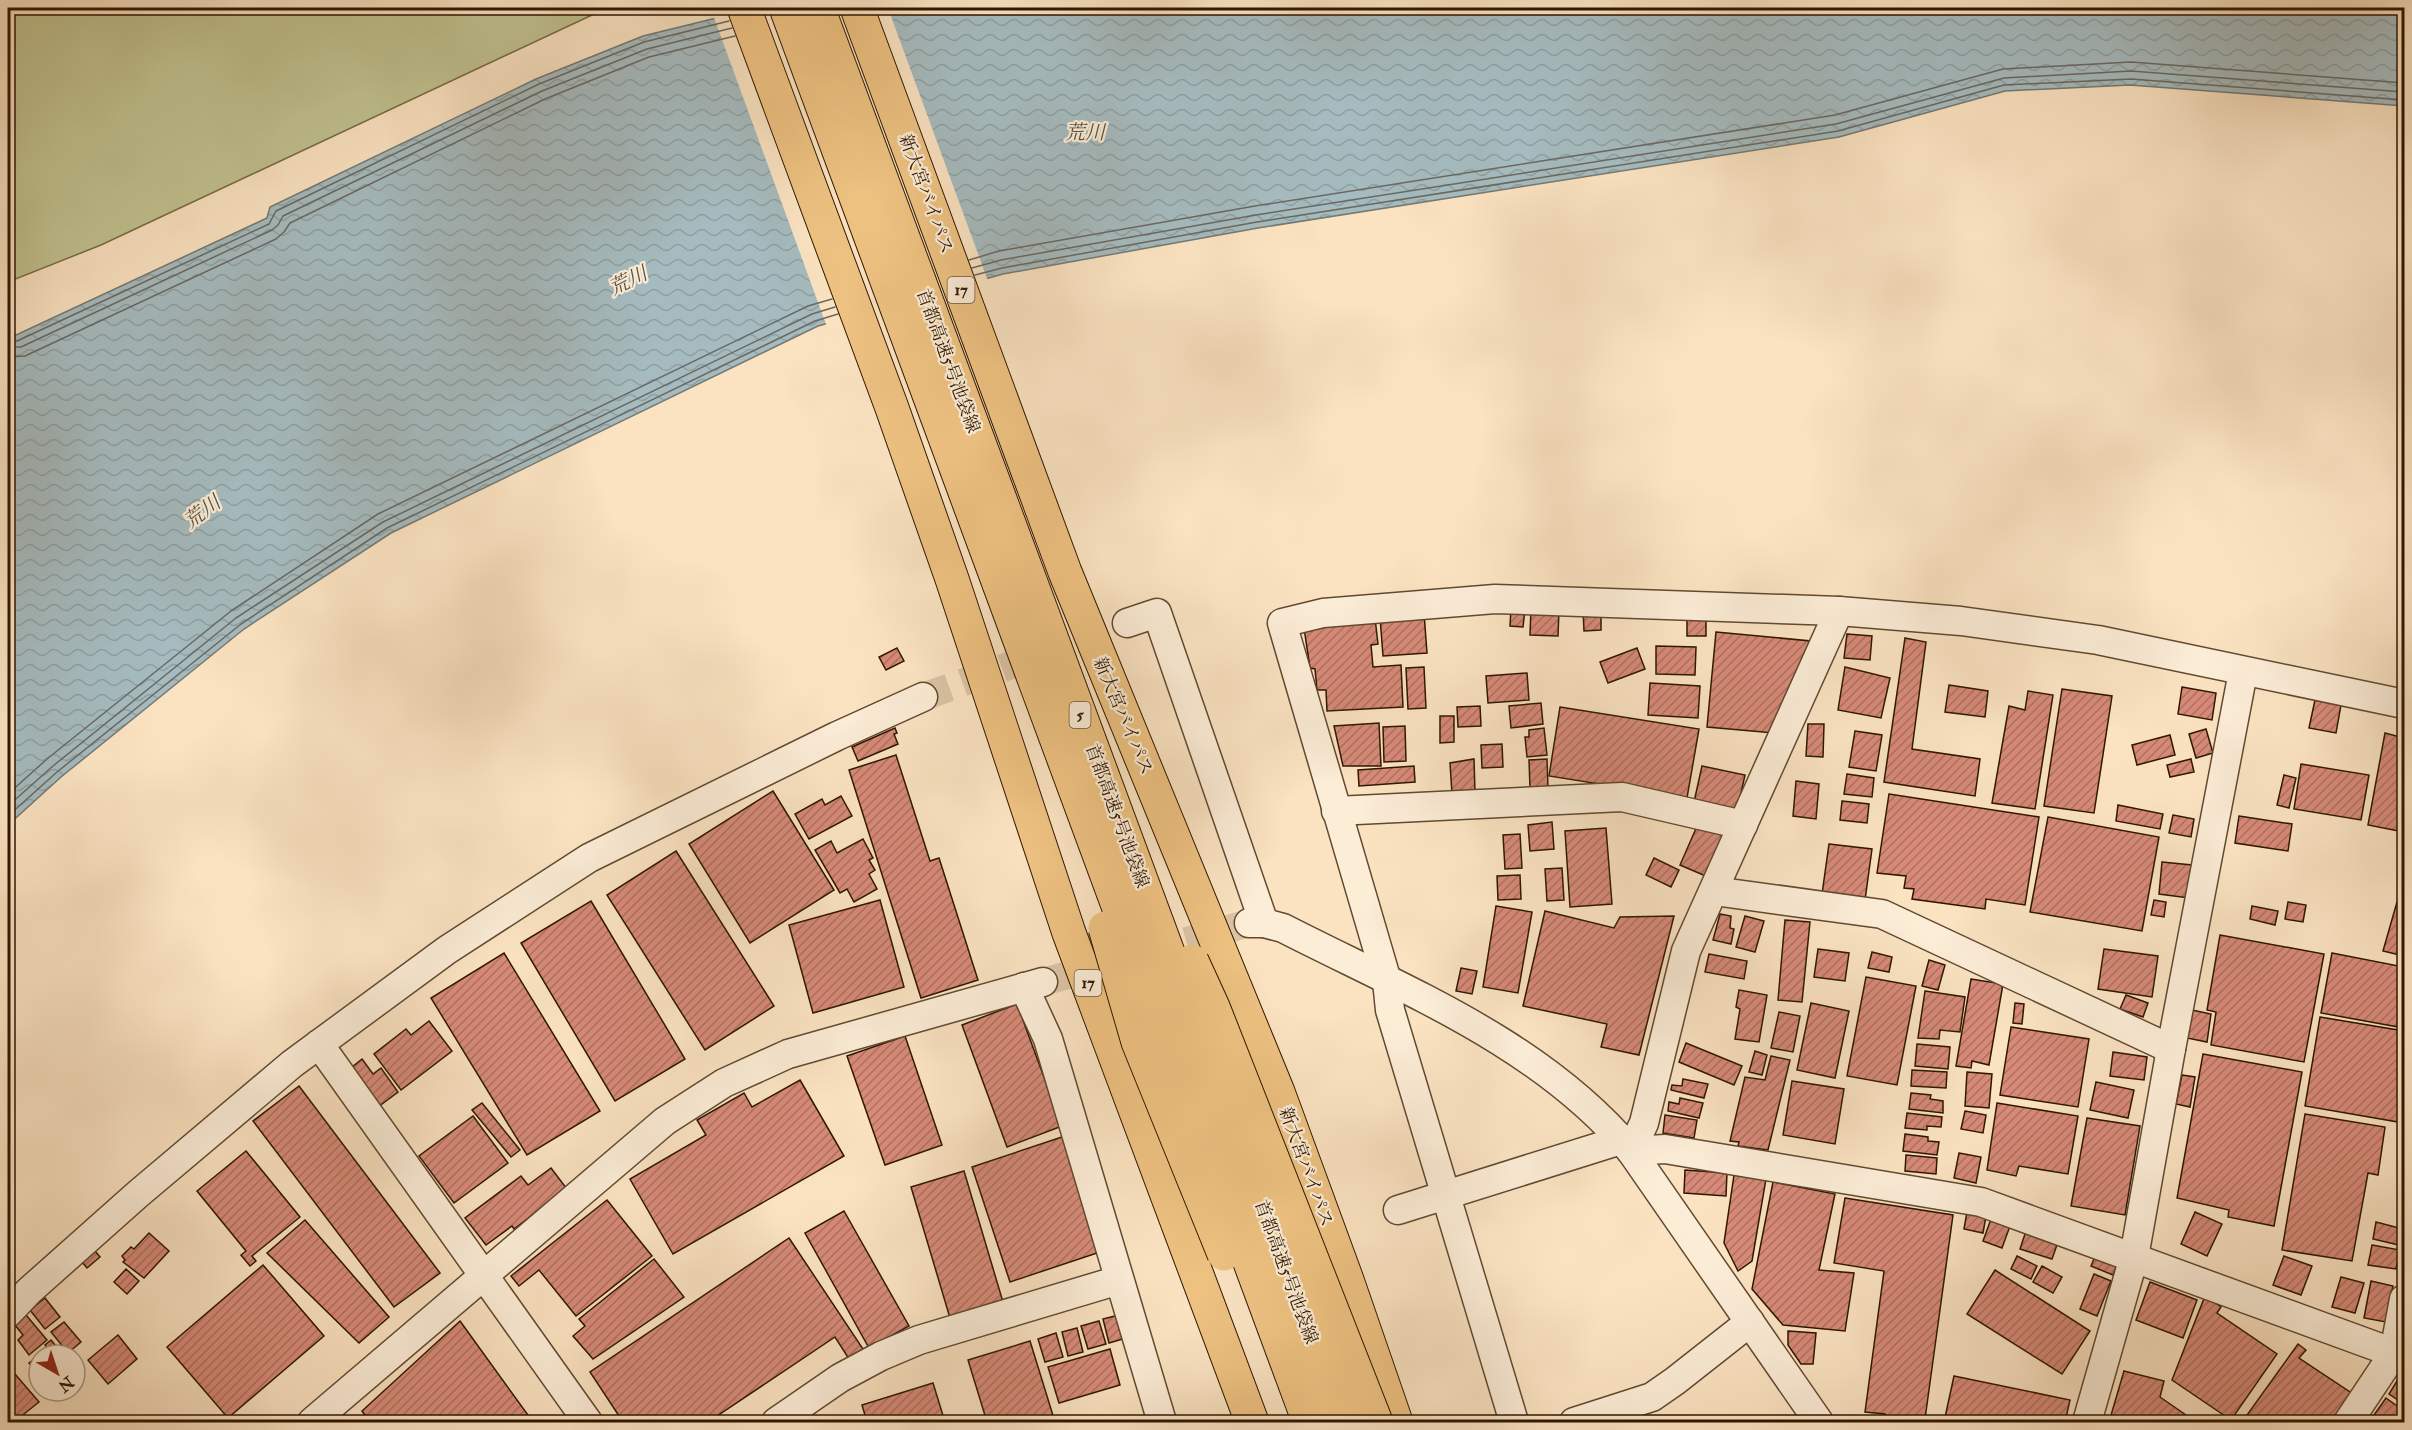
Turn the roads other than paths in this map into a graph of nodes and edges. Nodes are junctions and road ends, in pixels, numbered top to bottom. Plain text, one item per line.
1 (744, 8) edge
2 (786, 8) edge
3 (818, 8) edge
4 (857, 8) edge
5 (1839, 611) junction
6 (1127, 623) tunnel mouth
7 (2243, 672) junction
8 (1047, 673) junction
9 (923, 697) tunnel mouth
10 (2404, 704) edge
11 (1336, 811) junction
12 (1743, 825) junction
13 (1714, 891) junction
14 (1387, 981) junction
15 (319, 1044) junction
16 (2171, 1049) junction
17 (1626, 1145) junction
18 (1447, 1195) junction
19 (1398, 1210) dead end
20 (2134, 1257) junction
21 (483, 1277) junction
22 (1119, 1280) junction
23 (2404, 1299) edge
24 (8, 1313) edge
25 (1750, 1322) junction
26 (2399, 1354) edge
27 (312, 1422) edge
28 (588, 1422) edge
29 (776, 1422) edge
30 (1162, 1422) edge
31 (1252, 1422) edge
32 (1292, 1422) edge
33 (1309, 1422) edge
34 (1342, 1422) edge
35 (1376, 1422) edge
36 (1396, 1422) edge
37 (1514, 1422) edge
38 (1574, 1422) edge
39 (1819, 1422) edge
40 (2087, 1422) edge
41 (2348, 1422) edge

1 - 31 highway, 17
2 - 8 highway, 首都高速5号池袋線 / 5, bridge
3 - 8 highway, 首都高速5号池袋線 / 5, bridge
4 - 36 highway, 新大宮バイパス / 17
5 - 7 street
5 - 11 street
5 - 12 street
6 - 14 street
7 - 10 street
7 - 16 street
8 - 32 highway, bridge
8 - 33 highway, 首都高速5号池袋線 / 5, bridge
8 - 34 highway, 首都高速5号池袋線 / 5, bridge
8 - 35 highway, bridge
9 - 15 street
11 - 12 street
11 - 14 street
12 - 13 street
13 - 16 street
13 - 17 street
14 - 17 street
14 - 18 street
15 - 21 street
15 - 24 street
16 - 20 street
17 - 18 street
17 - 20 street
17 - 25 street
18 - 19 street
18 - 37 street
20 - 26 street
20 - 40 street
21 - 22 street
21 - 27 street
21 - 28 street
22 - 29 street
22 - 30 street
23 - 26 street
25 - 38 street
25 - 39 street
26 - 41 street

